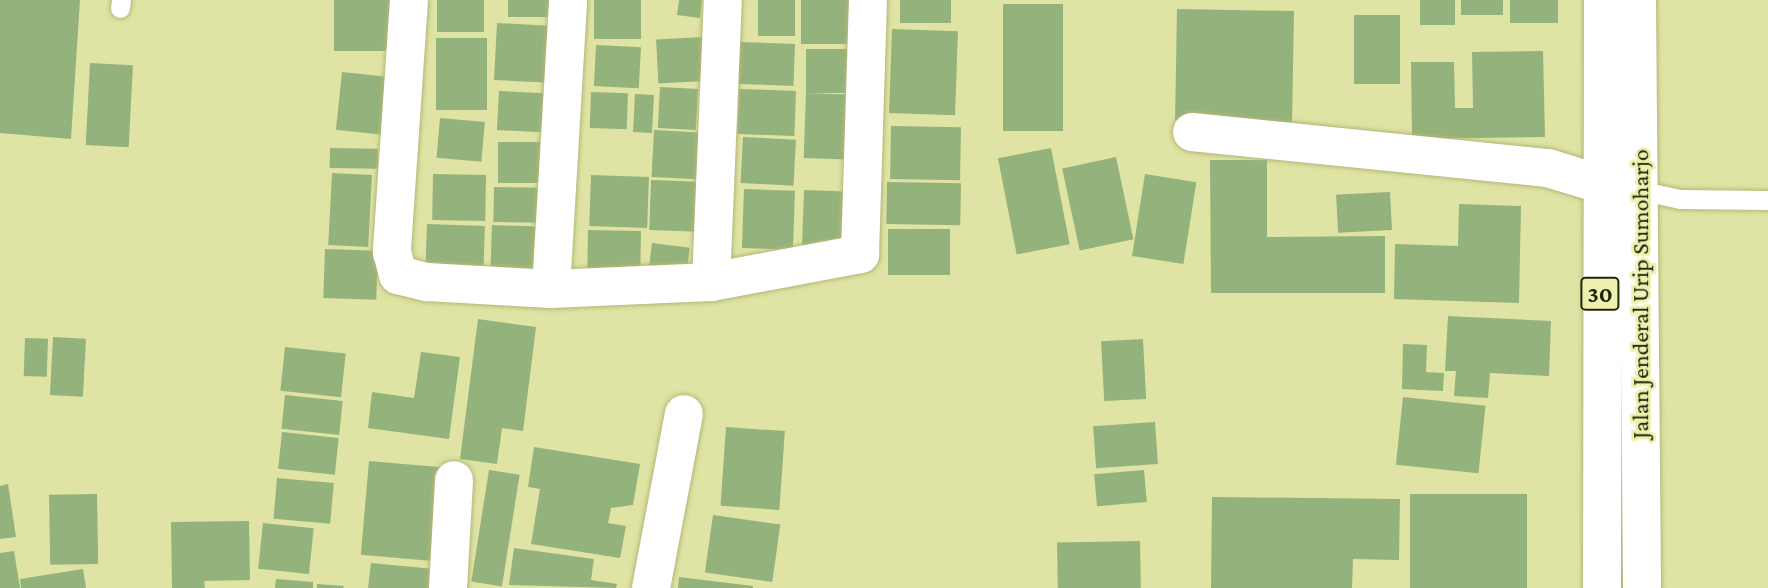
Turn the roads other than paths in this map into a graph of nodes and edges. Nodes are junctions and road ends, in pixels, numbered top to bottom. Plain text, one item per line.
1 (409, 0) edge
2 (568, 0) edge
3 (723, 0) edge
4 (868, 0) edge
5 (1603, 0) edge
6 (1637, 0) edge
7 (1192, 132) dead end
8 (1600, 184) junction
9 (1640, 191) junction
10 (1768, 200) edge
11 (711, 282) junction
12 (551, 289) junction
13 (684, 414) dead end
14 (454, 480) dead end
15 (448, 588) edge
16 (650, 588) edge
17 (1602, 588) edge
18 (1642, 588) edge

1 - 12 main road
2 - 12 main road
3 - 11 main road
4 - 11 main road
5 - 8 main road, Jalan Jenderal Urip Sumoharjo / 30
6 - 9 main road, Jalan Jenderal Urip Sumoharjo / 30
7 - 8 main road
8 - 9 lane
8 - 17 main road, Jalan Jenderal Urip Sumoharjo / 30
9 - 10 lane
9 - 18 main road, Jalan Jenderal Urip Sumoharjo / 30
11 - 12 main road
13 - 16 main road
14 - 15 main road

